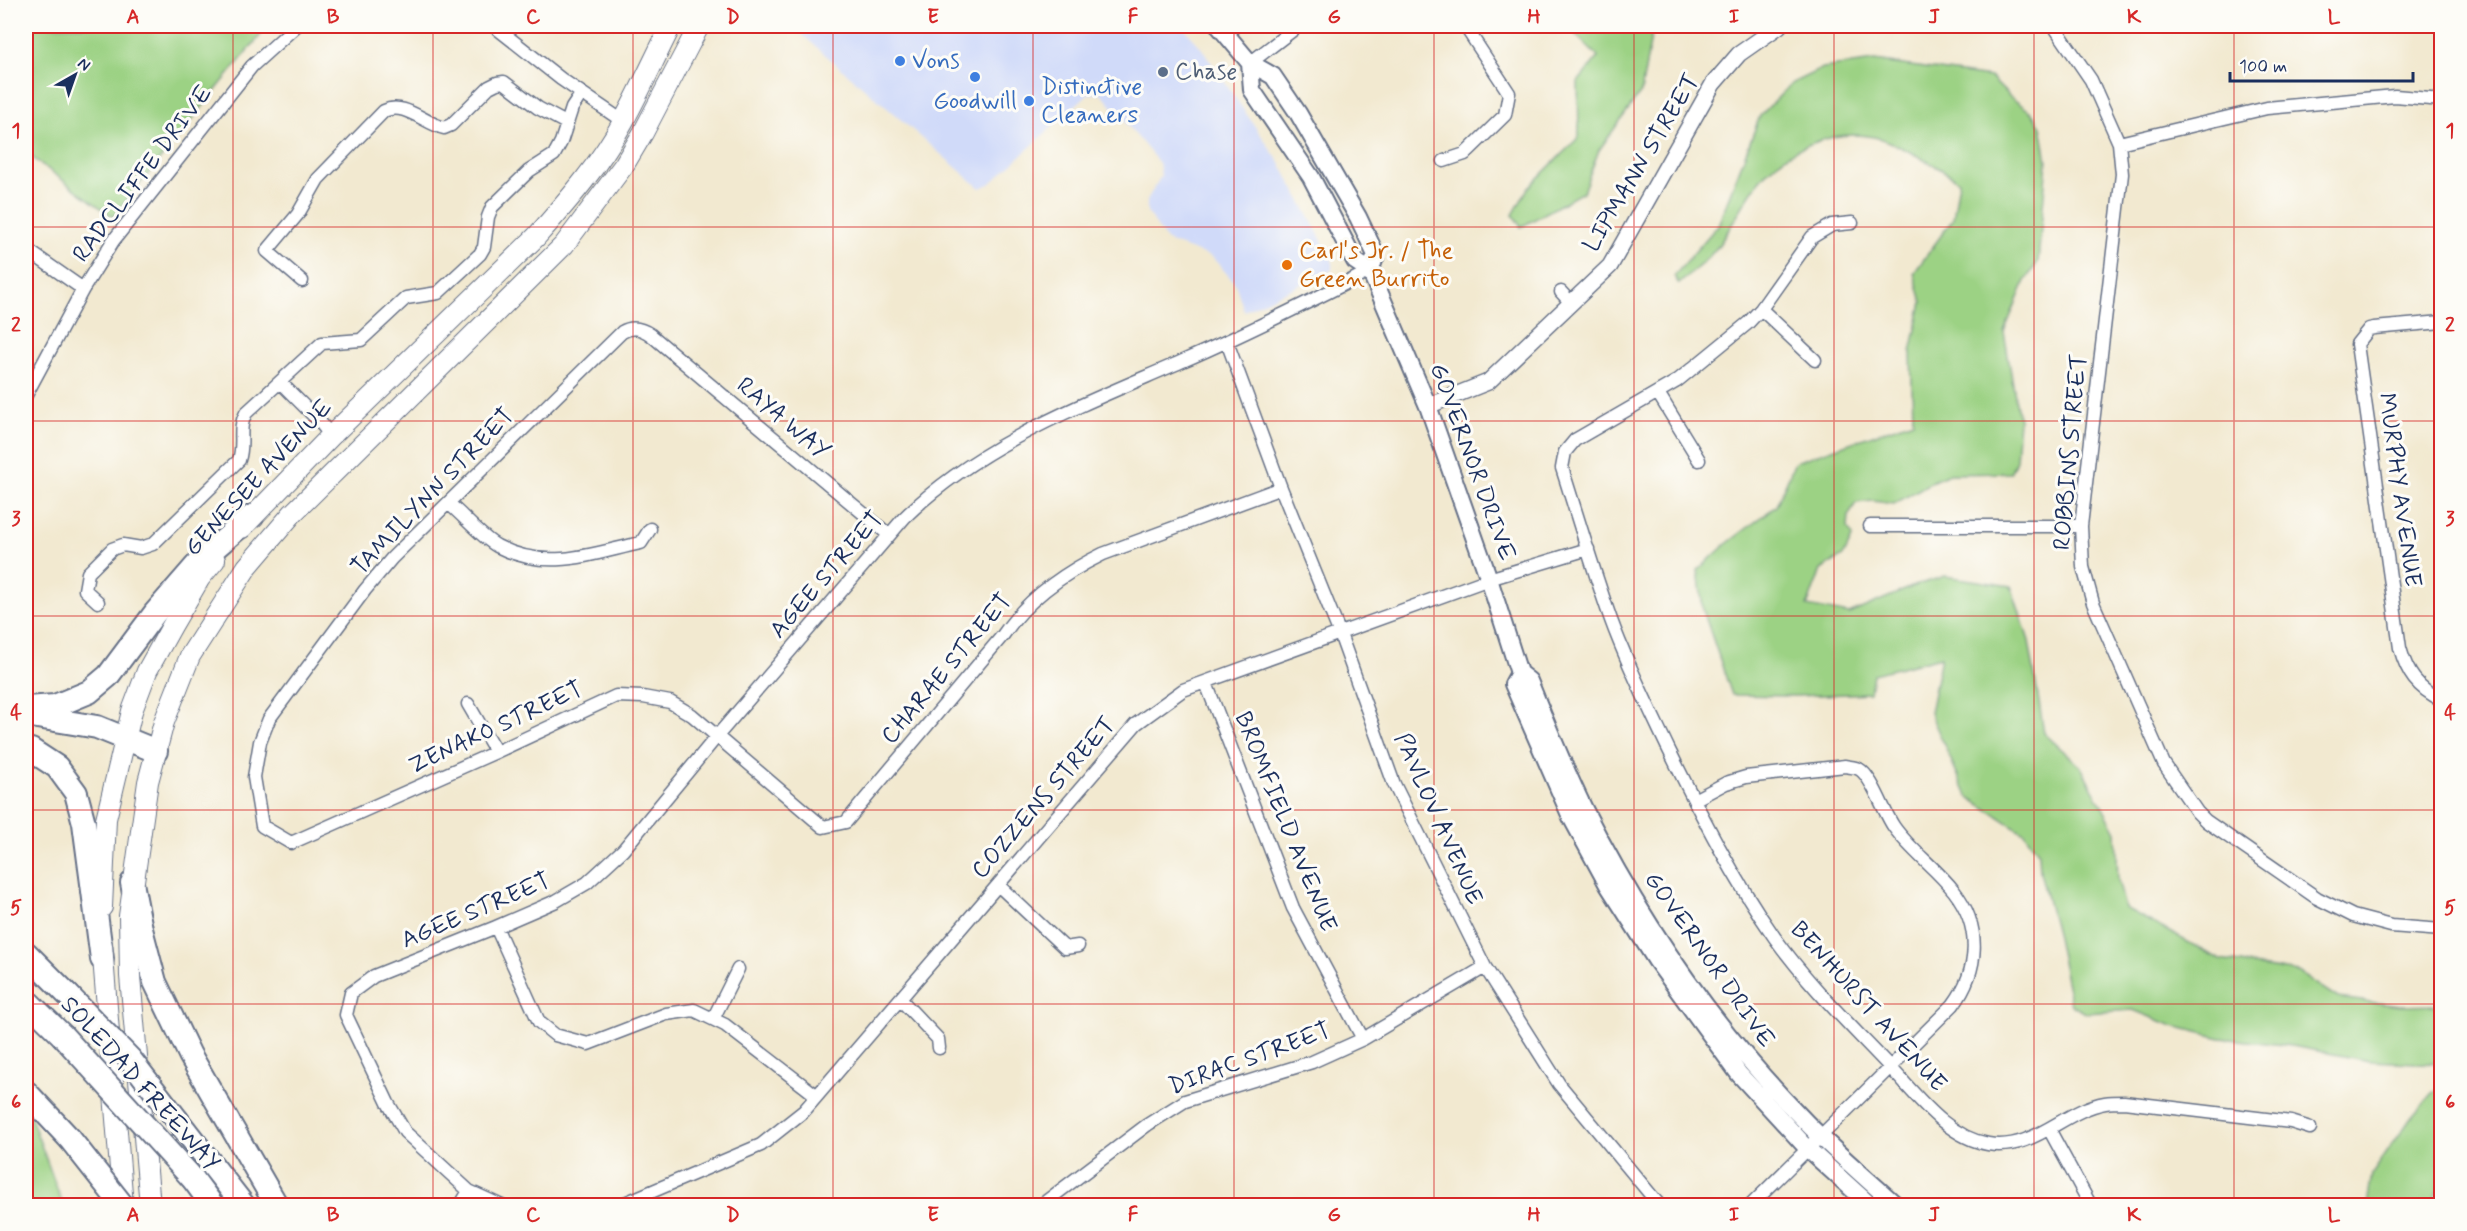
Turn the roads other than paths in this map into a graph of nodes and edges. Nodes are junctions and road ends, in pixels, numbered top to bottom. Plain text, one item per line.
1 (296, 26) edge
2 (494, 26) edge
3 (671, 26) edge
4 (699, 26) edge
5 (1219, 26) edge
6 (1298, 26) edge
7 (1466, 26) edge
8 (1779, 26) edge
9 (2054, 26) edge
10 (1250, 63) junction
11 (582, 93) junction
12 (2442, 100) edge
13 (624, 122) junction
14 (566, 123) junction
15 (2119, 143) junction
16 (1444, 161) dead end
17 (1852, 223) dead end
18 (26, 249) edge
19 (1370, 272) junction
20 (302, 281) dead end
21 (83, 289) junction
22 (1761, 309) junction
23 (2442, 322) edge
24 (651, 335) joint
25 (1227, 342) junction
26 (1815, 360) dead end
27 (280, 382) junction
28 (1658, 393) junction
29 (26, 395) edge
30 (1428, 406) junction
31 (331, 436) junction
32 (348, 459) junction
33 (1699, 460) dead end
34 (1281, 488) junction
35 (448, 503) junction
36 (252, 516) junction
37 (1870, 526) dead end
38 (2081, 526) junction
39 (650, 529) dead end
40 (889, 535) junction
41 (1588, 549) junction
42 (1489, 579) junction
43 (98, 602) dead end
44 (1340, 634) junction
45 (1519, 673) junction
46 (1206, 683) junction
47 (2442, 700) edge
48 (468, 704) dead end
49 (26, 708) edge
50 (26, 715) edge
51 (718, 735) junction
52 (125, 738) junction
53 (26, 749) edge
54 (156, 751) junction
55 (496, 752) junction
56 (1694, 800) junction
57 (291, 843) joint
58 (132, 884) junction
59 (998, 885) junction
60 (496, 927) junction
61 (2442, 930) edge
62 (1078, 946) dead end
63 (26, 953) edge
64 (102, 960) junction
65 (1485, 967) junction
66 (738, 969) dead end
67 (900, 999) junction
68 (26, 1000) edge
69 (713, 1019) junction
70 (1363, 1039) junction
71 (939, 1048) dead end
72 (1890, 1067) junction
73 (26, 1092) edge
74 (817, 1096) junction
75 (2310, 1128) dead end
76 (2049, 1130) junction
77 (1821, 1137) junction
78 (1808, 1149) junction
79 (469, 1191) junction
80 (123, 1206) edge
81 (150, 1206) edge
82 (213, 1206) edge
83 (244, 1206) edge
84 (277, 1206) edge
85 (460, 1206) edge
86 (502, 1206) edge
87 (618, 1206) edge
88 (1040, 1206) edge
89 (1660, 1206) edge
90 (1750, 1206) edge
91 (1871, 1206) edge
92 (1897, 1206) edge
93 (2091, 1206) edge

1 - 21 street, RADCLIFFE DRIVE
2 - 11 street
3 - 13 main road, GENESEE AVENUE
4 - 32 main road, GENESEE AVENUE
5 - 10 main road, GOVERNOR DRIVE
6 - 10 street
7 - 16 street
8 - 30 street, LIPMANN STREET
9 - 15 street, ROBBINS STREET
10 - 19 main road, GOVERNOR DRIVE
10 - 19 main road, GOVERNOR DRIVE
11 - 13 street
11 - 14 street
12 - 15 street
13 - 31 main road, GENESEE AVENUE
14 - 20 street
14 - 27 street
15 - 38 street, ROBBINS STREET
17 - 22 street
18 - 21 street
19 - 25 street, AGEE STREET
19 - 30 main road, GOVERNOR DRIVE
21 - 29 street, RADCLIFFE DRIVE
22 - 26 street
22 - 28 street
23 - 47 street, MURPHY AVENUE
24 - 35 street, TAMILYNN STREET
24 - 40 street, RAYA WAY
25 - 34 street, PAVLOV AVENUE
25 - 40 street, AGEE STREET
27 - 31 street
27 - 43 street
28 - 33 street
28 - 41 street, BENHURST AVENUE
30 - 42 main road, GOVERNOR DRIVE
31 - 32 main road
31 - 36 main road, GENESEE AVENUE
32 - 54 main road, GENESEE AVENUE
34 - 44 street, PAVLOV AVENUE
34 - 51 street, CHARAE STREET
35 - 39 street
35 - 57 street, TAMILYNN STREET
36 - 49 highway
36 - 52 main road, GENESEE AVENUE
37 - 38 street
38 - 61 street, ROBBINS STREET
40 - 51 street, AGEE STREET
41 - 42 street, COZZENS STREET
41 - 56 street, BENHURST AVENUE
42 - 44 street, COZZENS STREET
42 - 45 main road, GOVERNOR DRIVE
44 - 46 street, COZZENS STREET
44 - 65 street, PAVLOV AVENUE
45 - 77 main road, GOVERNOR DRIVE
45 - 78 main road, GOVERNOR DRIVE
46 - 59 street, COZZENS STREET
46 - 70 street, BROMFIELD AVENUE
48 - 55 street
50 - 52 highway
51 - 55 street, ZENAKO STREET
51 - 60 street, AGEE STREET
52 - 54 highway
52 - 64 main road, GENESEE AVENUE
53 - 64 highway
54 - 58 main road, GENESEE AVENUE
55 - 57 street, ZENAKO STREET
56 - 72 street, BENHURST AVENUE
56 - 72 street
58 - 81 main road, GENESEE AVENUE
58 - 84 highway
59 - 62 street
59 - 67 street, COZZENS STREET
60 - 69 street
60 - 79 street, AGEE STREET
63 - 83 highway, bridge
64 - 80 main road, GENESEE AVENUE
65 - 70 street, DIRAC STREET
65 - 89 street, PAVLOV AVENUE
66 - 69 street
67 - 71 street
67 - 74 street, COZZENS STREET
68 - 82 highway, SOLEDAD FREEWAY, bridge
69 - 74 street
70 - 88 street, DIRAC STREET
72 - 76 street, BENHURST AVENUE
72 - 77 street
73 - 80 highway, bridge
74 - 87 street, COZZENS STREET
75 - 76 street, BENHURST AVENUE
76 - 93 street
77 - 78 street
77 - 92 main road, GOVERNOR DRIVE
78 - 90 street
78 - 91 main road, GOVERNOR DRIVE
79 - 85 street
79 - 86 street

